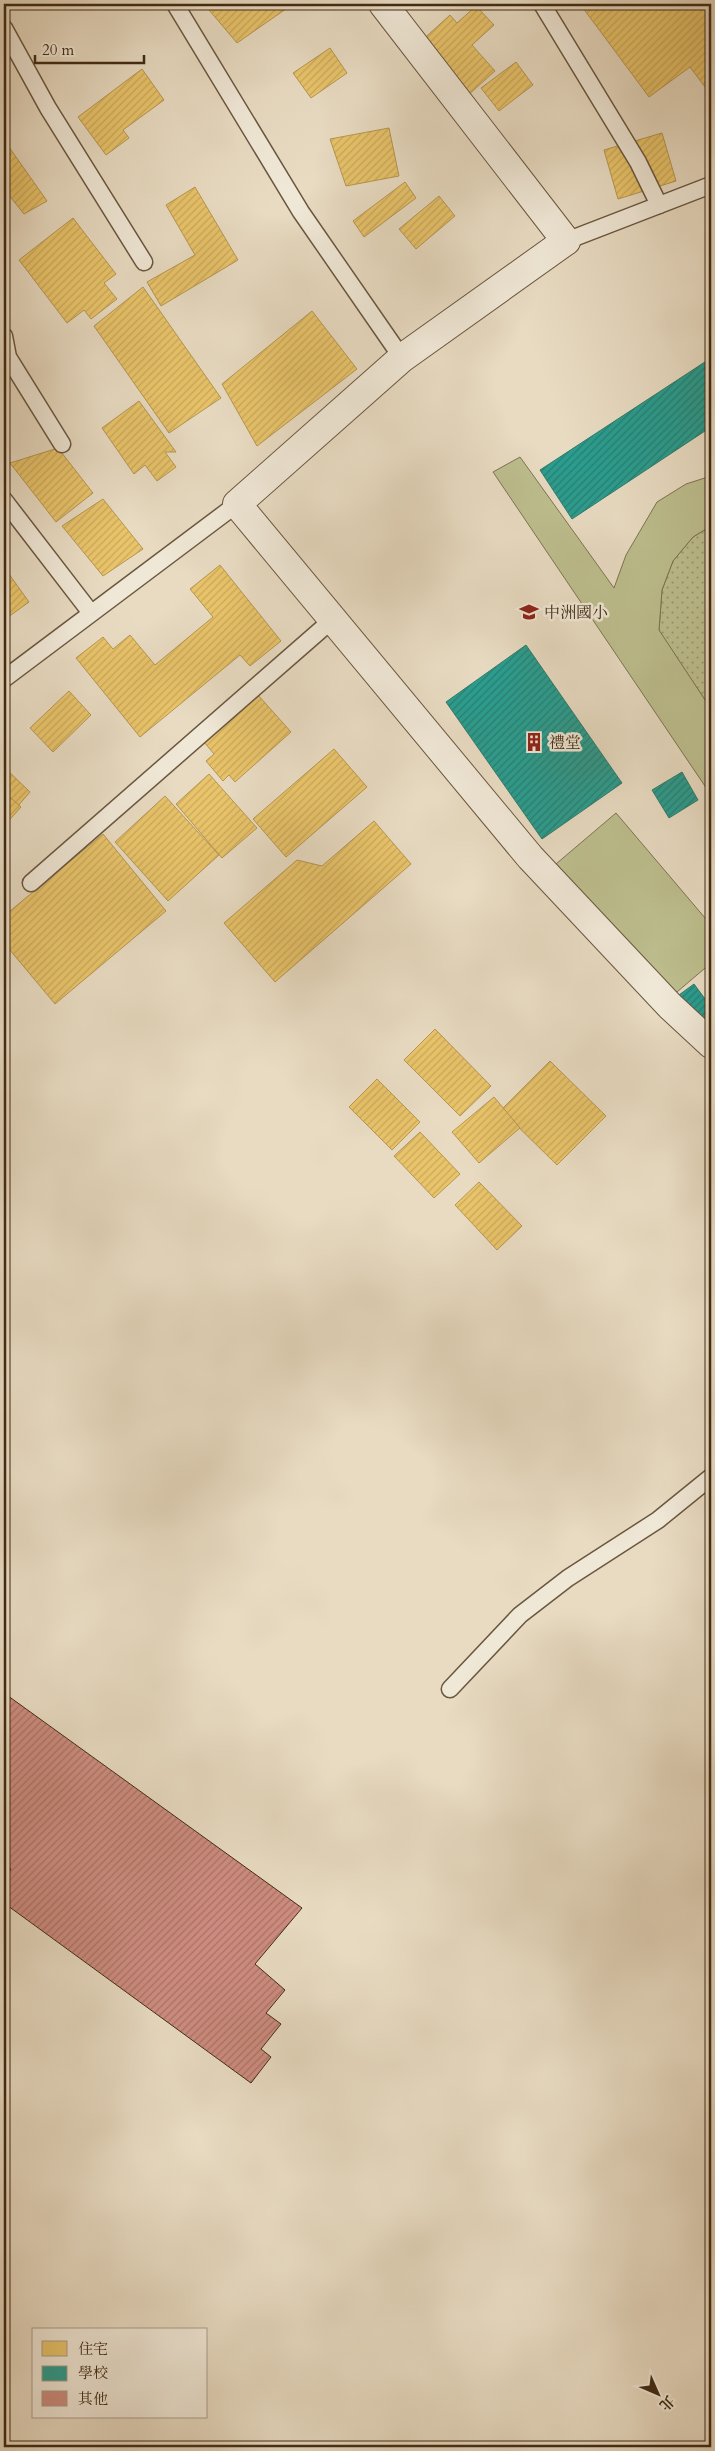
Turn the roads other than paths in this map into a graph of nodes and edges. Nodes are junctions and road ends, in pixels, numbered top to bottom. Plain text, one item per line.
1 (175, 4) edge
2 (383, 4) edge
3 (542, 4) edge
4 (4, 28) edge
5 (711, 185) edge
6 (659, 205) junction
7 (566, 240) junction
8 (144, 262) dead end
9 (4, 336) edge
10 (402, 358) junction
11 (62, 444) dead end
12 (4, 500) edge
13 (237, 504) junction
14 (91, 613) junction
15 (332, 620) junction
16 (4, 679) edge
17 (31, 882) dead end
18 (711, 1044) edge
19 (711, 1477) edge
20 (450, 1688) dead end

1 - 10 lane
2 - 7 street
3 - 6 lane
4 - 8 lane
5 - 6 lane
6 - 7 lane
7 - 10 street
9 - 11 lane
10 - 13 street
12 - 14 lane
13 - 14 lane
13 - 15 street
14 - 16 lane
15 - 17 lane
15 - 18 street
19 - 20 lane

